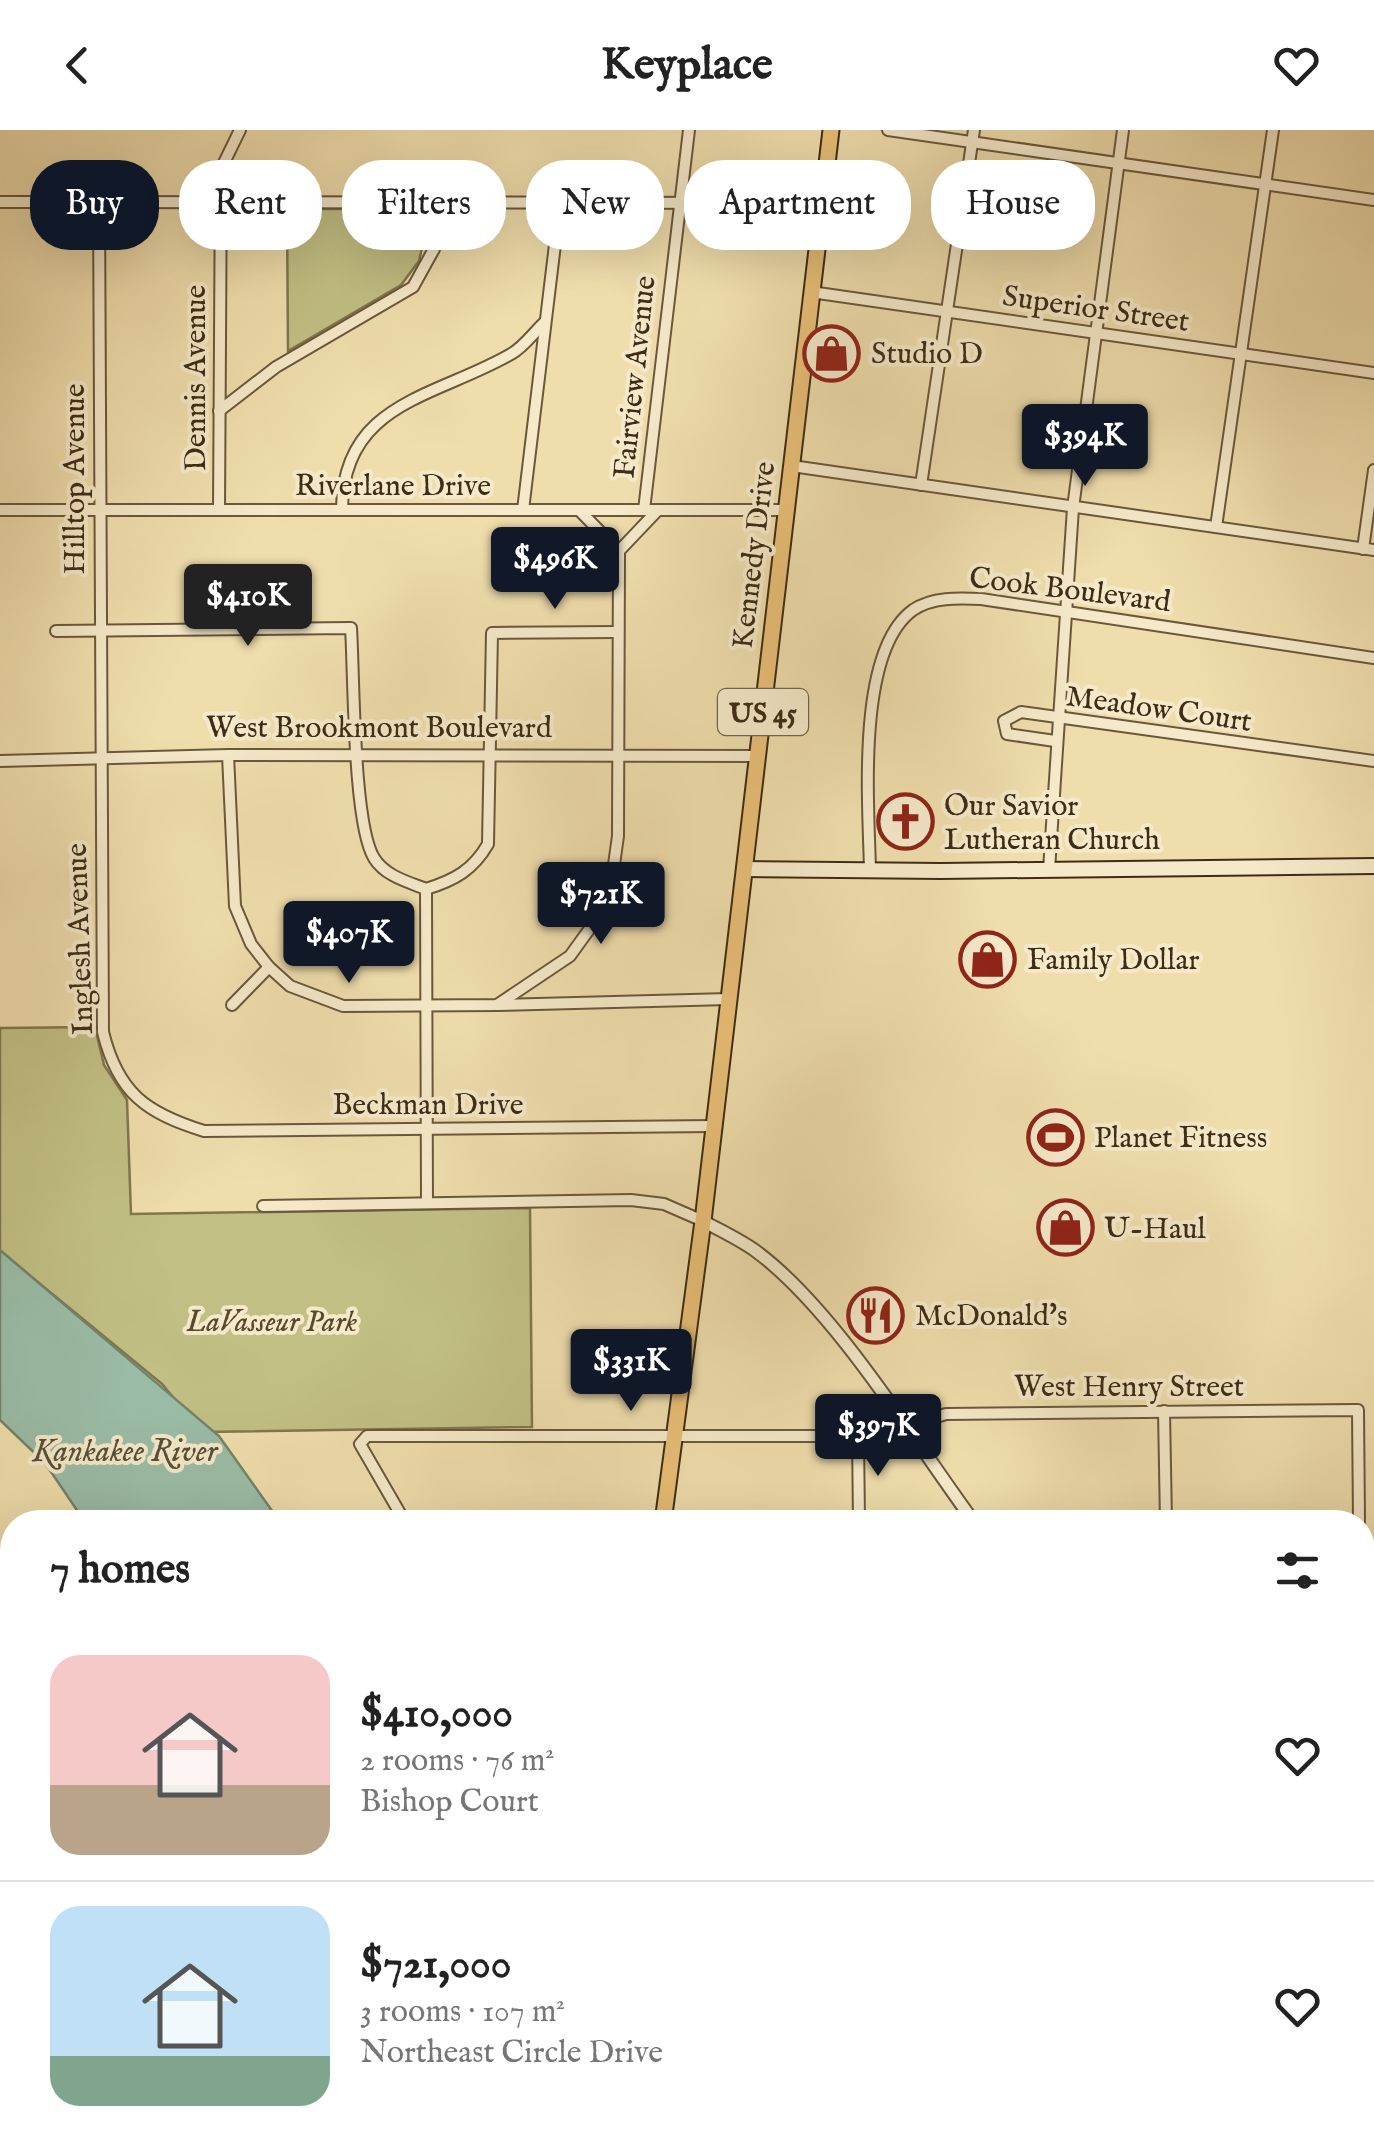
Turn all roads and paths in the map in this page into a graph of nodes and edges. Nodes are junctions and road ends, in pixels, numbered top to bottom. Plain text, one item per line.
1 (240, 130) edge
2 (689, 130) edge
3 (831, 130) edge
4 (888, 130) edge
5 (1123, 130) edge
6 (1273, 130) edge
7 (973, 136) edge
8 (225, 160) edge
9 (827, 160) edge
10 (1118, 163) junction
11 (1265, 184) junction
12 (1374, 200) edge
13 (0, 202) edge
14 (30, 202) edge
15 (664, 202) edge
16 (679, 202) junction
17 (684, 202) edge
18 (100, 250) edge
19 (221, 250) edge
20 (433, 250) edge
21 (554, 250) edge
22 (816, 250) edge
23 (811, 292) junction
24 (947, 312) junction
25 (545, 321) junction
26 (1094, 333) junction
27 (1240, 354) junction
28 (1374, 373) edge
29 (219, 410) junction
30 (792, 466) junction
31 (1374, 470) edge
32 (921, 484) junction
33 (1073, 508) junction
34 (0, 510) edge
35 (98, 510) junction
36 (219, 510) junction
37 (342, 510) junction
38 (523, 510) junction
39 (579, 510) junction
40 (644, 510) junction
41 (658, 510) junction
42 (786, 510) junction
43 (1216, 527) junction
44 (1368, 549) edge
45 (619, 551) junction
46 (1063, 610) junction
47 (56, 631) dead end
48 (99, 632) junction
49 (618, 632) junction
50 (1374, 658) edge
51 (1056, 720) junction
52 (1055, 741) junction
53 (618, 753) junction
54 (358, 754) junction
55 (489, 754) junction
56 (228, 755) junction
57 (100, 756) junction
58 (758, 756) junction
59 (0, 760) edge
60 (1374, 761) edge
61 (1374, 866) edge
62 (744, 869) junction
63 (1050, 870) junction
64 (870, 872) junction
65 (426, 888) junction
66 (269, 967) junction
67 (729, 999) junction
68 (232, 1005) dead end
69 (497, 1006) junction
70 (426, 1008) junction
71 (146, 1108) joint
72 (714, 1126) junction
73 (425, 1130) junction
74 (426, 1203) junction
75 (262, 1206) dead end
76 (704, 1221) junction
77 (1164, 1411) junction
78 (902, 1424) junction
79 (674, 1434) junction
80 (858, 1436) junction
81 (398, 1510) edge
82 (665, 1510) edge
83 (859, 1510) edge
84 (965, 1510) edge
85 (1166, 1510) edge
86 (1360, 1510) edge

1 - 8 street, Dennis Avenue
2 - 16 street, Fairview Avenue
3 - 9 main road, Kennedy Drive / US 45
4 - 7 street
5 - 10 street
6 - 11 street
7 - 10 street
7 - 24 street
10 - 11 street
10 - 26 street
11 - 12 street
11 - 27 street
13 - 14 street
15 - 16 street
16 - 17 street
16 - 40 street, Fairview Avenue
18 - 35 street, Hilltop Avenue
19 - 29 street, Dennis Avenue
20 - 29 street
21 - 25 street
22 - 23 main road, Kennedy Drive / US 45
23 - 24 street, Superior Street
23 - 30 main road, Kennedy Drive / US 45
24 - 26 street, Superior Street
24 - 32 street
25 - 37 street
25 - 38 street
26 - 27 street, Superior Street
26 - 33 street
27 - 28 street, Superior Street
27 - 43 street
29 - 36 street, Dennis Avenue
30 - 32 street
30 - 42 main road, Kennedy Drive / US 45
31 - 44 street
32 - 33 street
33 - 43 street
33 - 46 street
34 - 35 street, Riverlane Drive
35 - 36 street, Riverlane Drive
35 - 48 street, Hilltop Avenue
36 - 37 street, Riverlane Drive
37 - 38 street, Riverlane Drive
38 - 39 street, Riverlane Drive
39 - 40 street, Riverlane Drive
39 - 45 street, Fairview Avenue
40 - 41 street, Riverlane Drive
41 - 42 street, Riverlane Drive
41 - 45 street, Fairview Avenue
42 - 58 main road, Kennedy Drive / US 45
43 - 44 street
45 - 49 street
46 - 50 street, Cook Boulevard
46 - 51 street
46 - 64 street, Cook Boulevard
47 - 48 street
48 - 54 street
48 - 57 street, Hilltop Avenue
49 - 53 street
49 - 55 street
51 - 52 street
51 - 52 street, Meadow Court
51 - 60 street, Meadow Court
52 - 63 street
53 - 55 street, West Brookmont Boulevard
53 - 58 street, West Brookmont Boulevard
53 - 69 street
54 - 55 street, West Brookmont Boulevard
54 - 56 street, West Brookmont Boulevard
54 - 65 street
55 - 65 street
56 - 57 street, West Brookmont Boulevard
56 - 66 street
57 - 59 street, West Brookmont Boulevard
57 - 71 street, Inglesh Avenue
58 - 62 main road, Kennedy Drive / US 45
61 - 63 main road
62 - 64 main road
62 - 67 main road, Kennedy Drive / US 45
63 - 64 main road
65 - 70 street
66 - 68 street
66 - 70 street
67 - 69 street
67 - 72 main road, Kennedy Drive / US 45
69 - 70 street
70 - 73 street
71 - 73 street, Beckman Drive
72 - 73 street, Beckman Drive
72 - 76 main road, Kennedy Drive / US 45
73 - 74 street
74 - 75 street
74 - 76 street
76 - 78 street
76 - 79 main road, Kennedy Drive / US 45
77 - 78 street, West Henry Street
77 - 85 street
77 - 86 street, West Henry Street
78 - 80 street, West Henry Street
78 - 84 street
79 - 80 street, West Henry Street
79 - 81 street, West Henry Street
79 - 82 main road, Kennedy Drive / US 45
80 - 83 street

